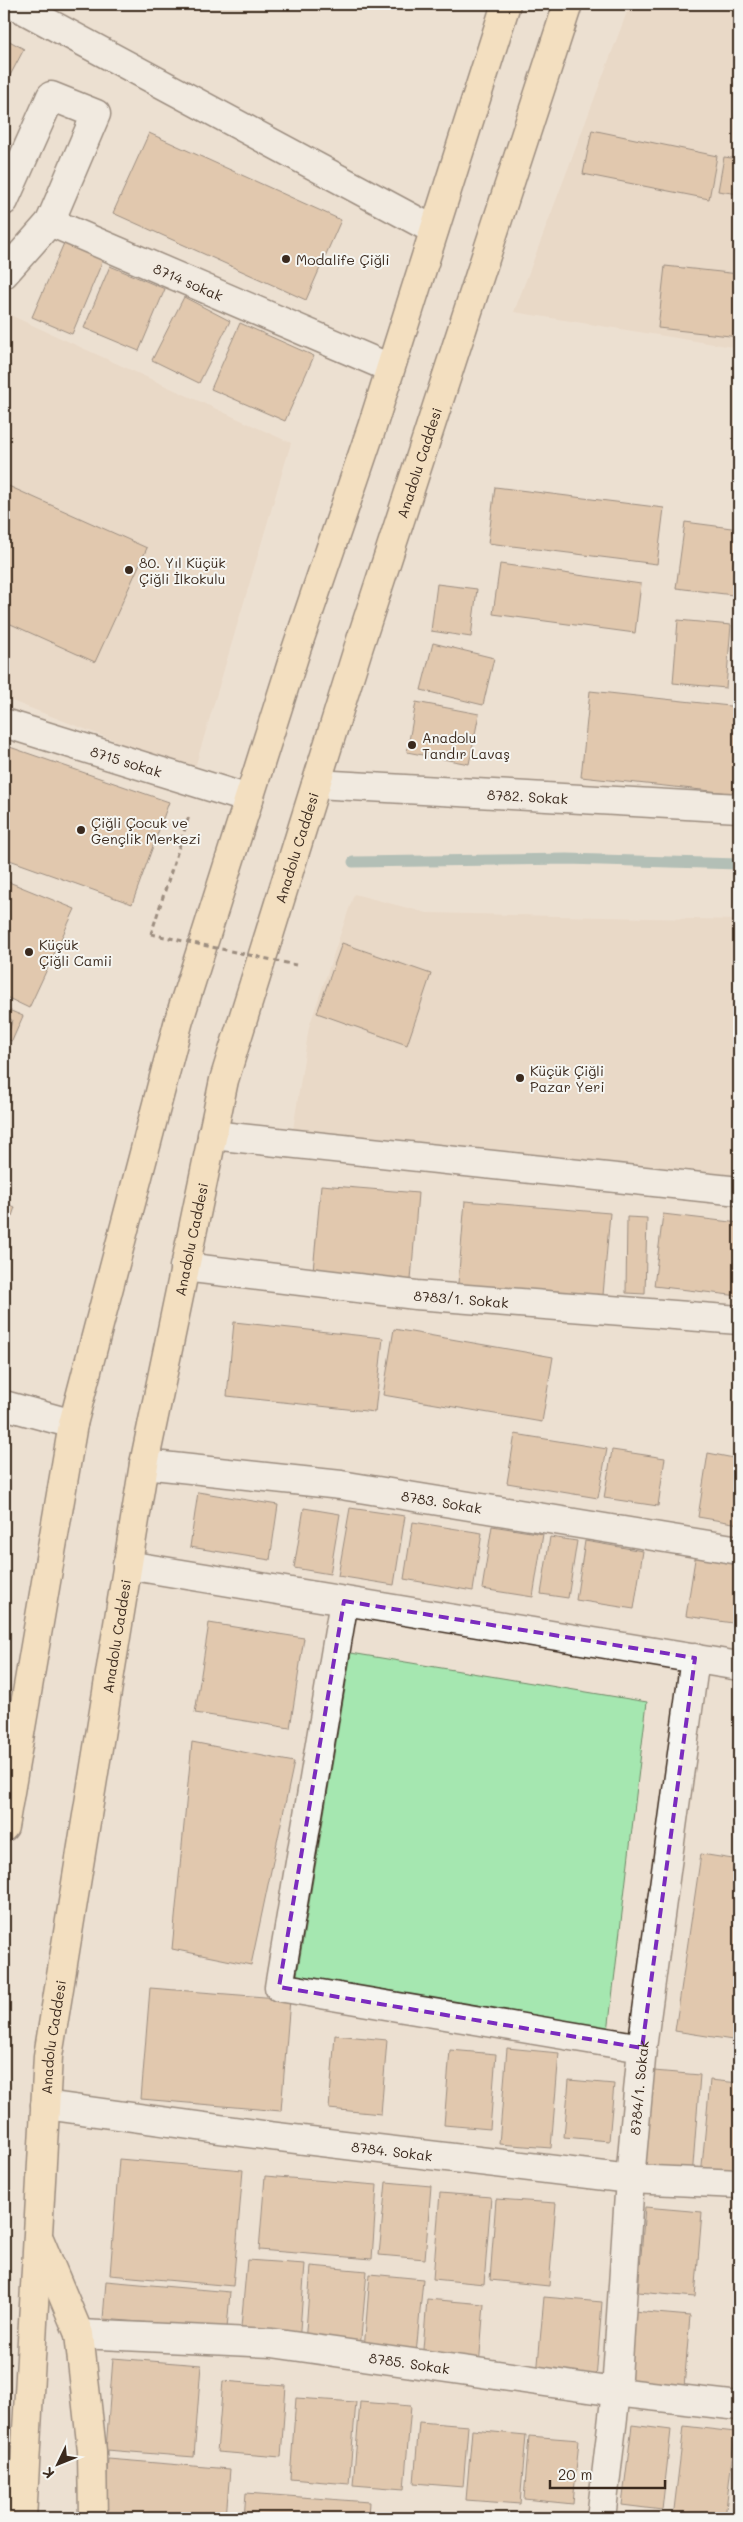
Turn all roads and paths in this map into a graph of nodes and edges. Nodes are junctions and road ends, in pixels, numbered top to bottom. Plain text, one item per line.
1 (13, 4) edge
2 (506, 4) edge
3 (568, 4) edge
4 (4, 201) edge
5 (50, 222) junction
6 (434, 230) junction
7 (4, 274) edge
8 (390, 368) junction
9 (4, 723) edge
10 (199, 783) junction
11 (316, 784) junction
12 (249, 799) junction
13 (739, 808) edge
14 (296, 965) dead end
15 (212, 1135) junction
16 (739, 1191) edge
17 (184, 1267) junction
18 (739, 1320) edge
19 (4, 1405) edge
20 (73, 1424) junction
21 (144, 1464) junction
22 (739, 1550) edge
23 (127, 1565) junction
24 (344, 1601) junction
25 (695, 1658) junction
26 (739, 1666) edge
27 (4, 1827) edge
28 (642, 2048) junction
29 (45, 2105) junction
30 (630, 2179) junction
31 (739, 2184) edge
32 (38, 2235) junction
33 (79, 2334) junction
34 (616, 2392) junction
35 (739, 2406) edge
36 (22, 2518) edge
37 (92, 2518) edge
38 (601, 2518) edge

1 - 6 street
2 - 6 highway
3 - 11 highway, Anadolu Caddesi
4 - 5 street
5 - 7 street
5 - 8 street, 8714 sokak
6 - 8 highway
8 - 12 highway
9 - 10 street, 8715 sokak
10 - 12 street, 8715 sokak
10 - 14 path, bridge
11 - 13 street, 8782. Sokak
11 - 15 highway, Anadolu Caddesi
12 - 20 highway
15 - 16 street
15 - 17 highway, Anadolu Caddesi
17 - 18 street, 8783/1. Sokak
17 - 21 highway, Anadolu Caddesi
19 - 20 street
20 - 27 highway
21 - 22 street, 8783. Sokak
21 - 23 highway, Anadolu Caddesi
23 - 24 street
23 - 29 highway, Anadolu Caddesi
24 - 25 street
24 - 28 street
25 - 26 street
25 - 28 street, 8784/1. Sokak
28 - 30 street, 8784/1. Sokak
29 - 30 street, 8784. Sokak
29 - 32 highway, Anadolu Caddesi
30 - 31 street, 8784. Sokak
30 - 34 street, 8784/1. Sokak
32 - 33 highway
32 - 36 highway, Anadolu Caddesi
33 - 34 street, 8785. Sokak
33 - 37 highway
34 - 35 street, 8785. Sokak
34 - 38 street, 8784/1. Sokak

